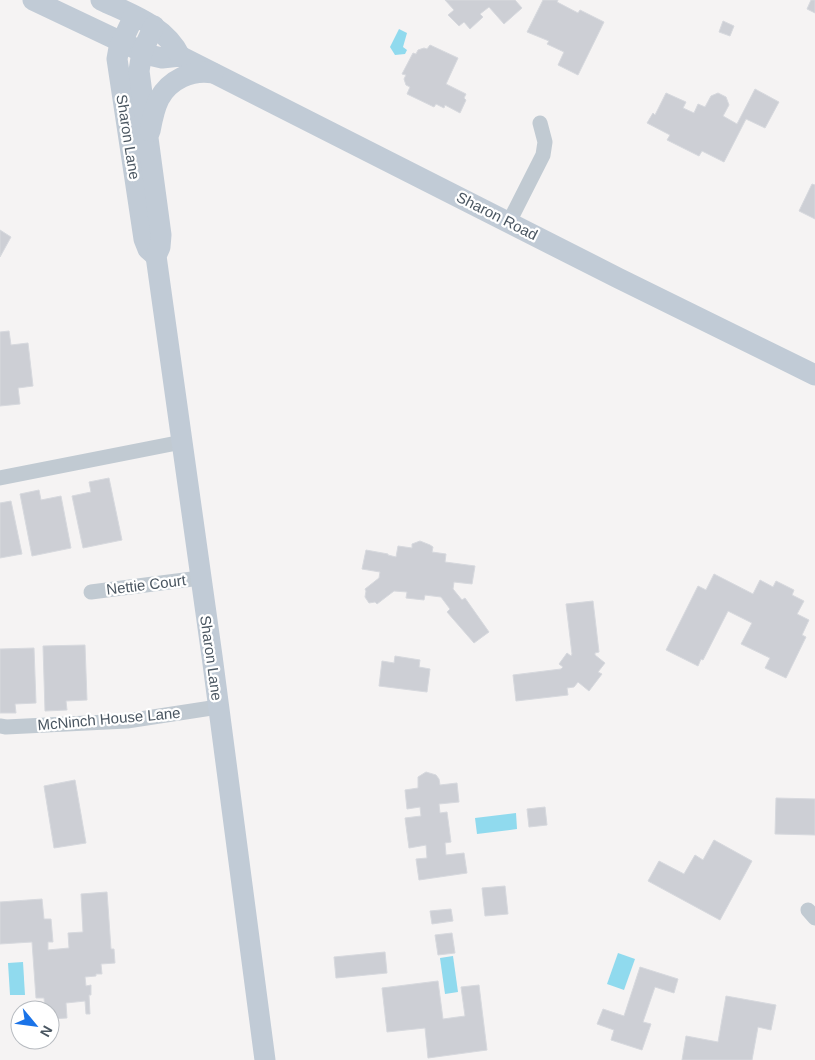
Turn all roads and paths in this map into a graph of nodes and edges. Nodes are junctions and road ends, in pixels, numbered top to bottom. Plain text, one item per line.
1 (33, 0) edge
2 (101, 0) edge
3 (134, 16) junction
4 (154, 26) junction
5 (122, 42) junction
6 (142, 52) junction
7 (180, 56) junction
8 (215, 74) junction
9 (540, 122) dead end
10 (149, 146) junction
11 (509, 222) junction
12 (156, 256) junction
13 (815, 375) edge
14 (182, 442) junction
15 (0, 478) edge
16 (200, 578) junction
17 (91, 592) dead end
18 (218, 707) junction
19 (0, 726) edge
20 (265, 1060) edge

1 - 5 main road, Sharon Road
2 - 3 main road, Sharon Road
3 - 4 main road, Sharon Road
3 - 5 main road, Sharon Lane
4 - 6 main road, Sharon Lane
4 - 7 main road, Sharon Road
5 - 6 main road, Sharon Road
5 - 12 main road, Sharon Lane
6 - 7 main road, Sharon Road
6 - 10 main road, Sharon Lane
7 - 8 main road, Sharon Road
8 - 10 main road
8 - 11 main road, Sharon Road
9 - 11 street
10 - 12 main road, Sharon Lane
11 - 13 main road, Sharon Road
12 - 14 main road, Sharon Lane
14 - 15 street
14 - 16 main road, Sharon Lane
16 - 17 street, Nettie Court
16 - 18 main road, Sharon Lane
18 - 19 street, McNinch House Lane
18 - 20 main road, Sharon Lane

